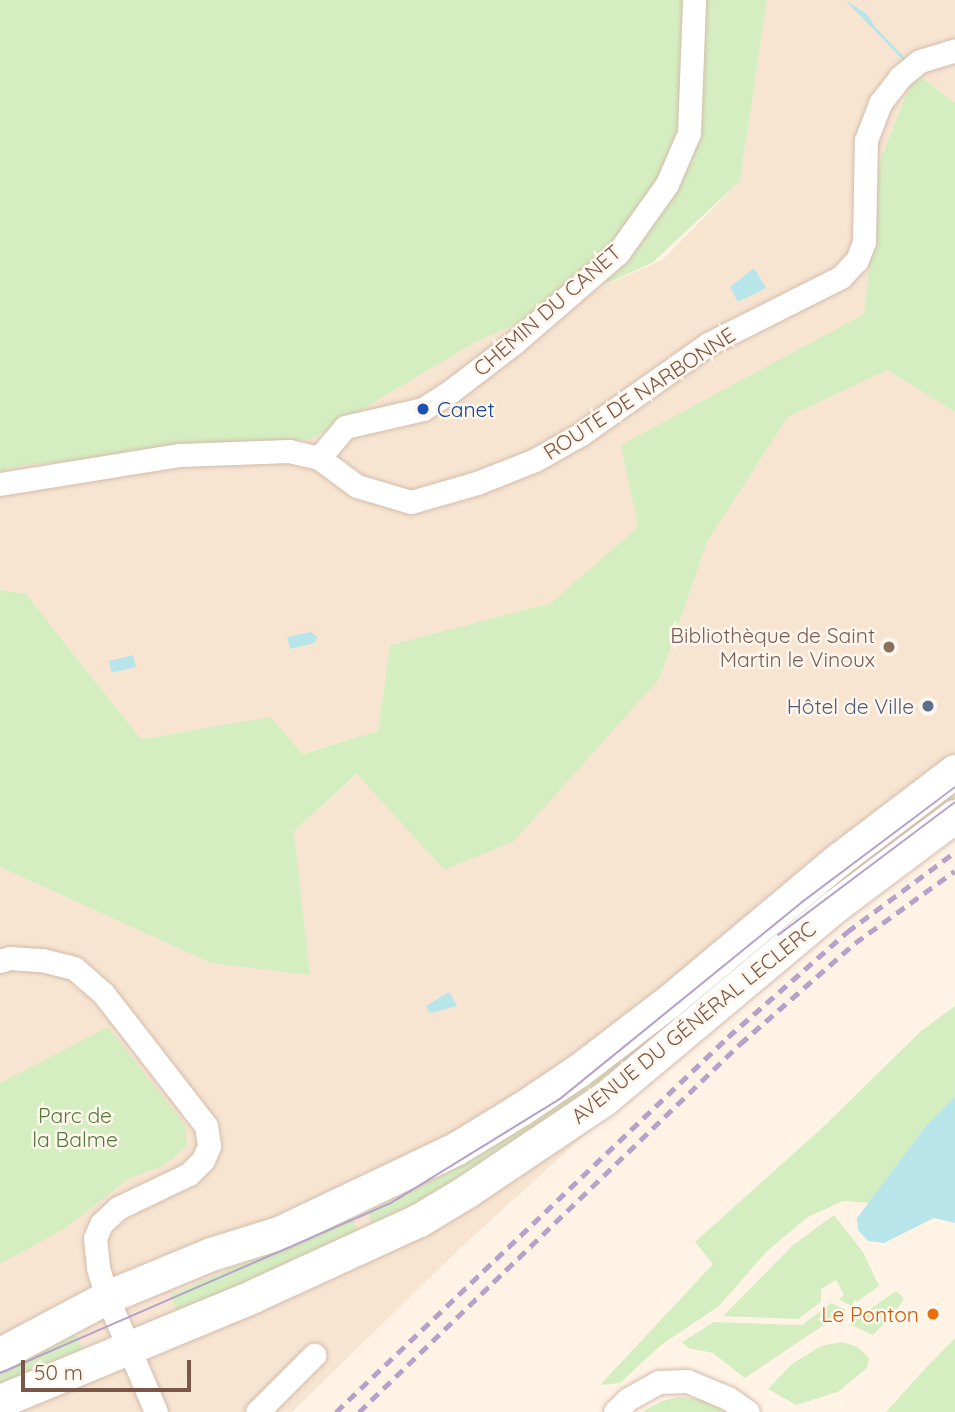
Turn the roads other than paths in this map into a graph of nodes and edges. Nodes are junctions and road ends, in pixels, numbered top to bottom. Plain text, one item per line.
1 (694, 0) edge
2 (955, 50) edge
3 (319, 458) junction
4 (0, 484) edge
5 (955, 771) edge
6 (955, 816) edge
7 (0, 961) edge
8 (107, 1297) junction
9 (128, 1348) junction
10 (0, 1354) edge
11 (314, 1356) dead end
12 (0, 1401) edge
13 (156, 1412) edge
14 (257, 1412) edge
15 (615, 1412) edge
16 (748, 1412) edge

1 - 3 street, CHEMIN DU CANET
2 - 3 street, ROUTE DE NARBONNE
3 - 4 street, ROUTE DE NARBONNE
5 - 8 main road, AVENUE DU GÉNÉRAL LECLERC
6 - 9 main road, AVENUE DU GÉNÉRAL LECLERC
7 - 8 street
8 - 9 street
8 - 10 main road, AVENUE DU GÉNÉRAL LECLERC
9 - 12 main road, AVENUE DU GÉNÉRAL LECLERC
9 - 13 street
11 - 14 street
15 - 16 street

